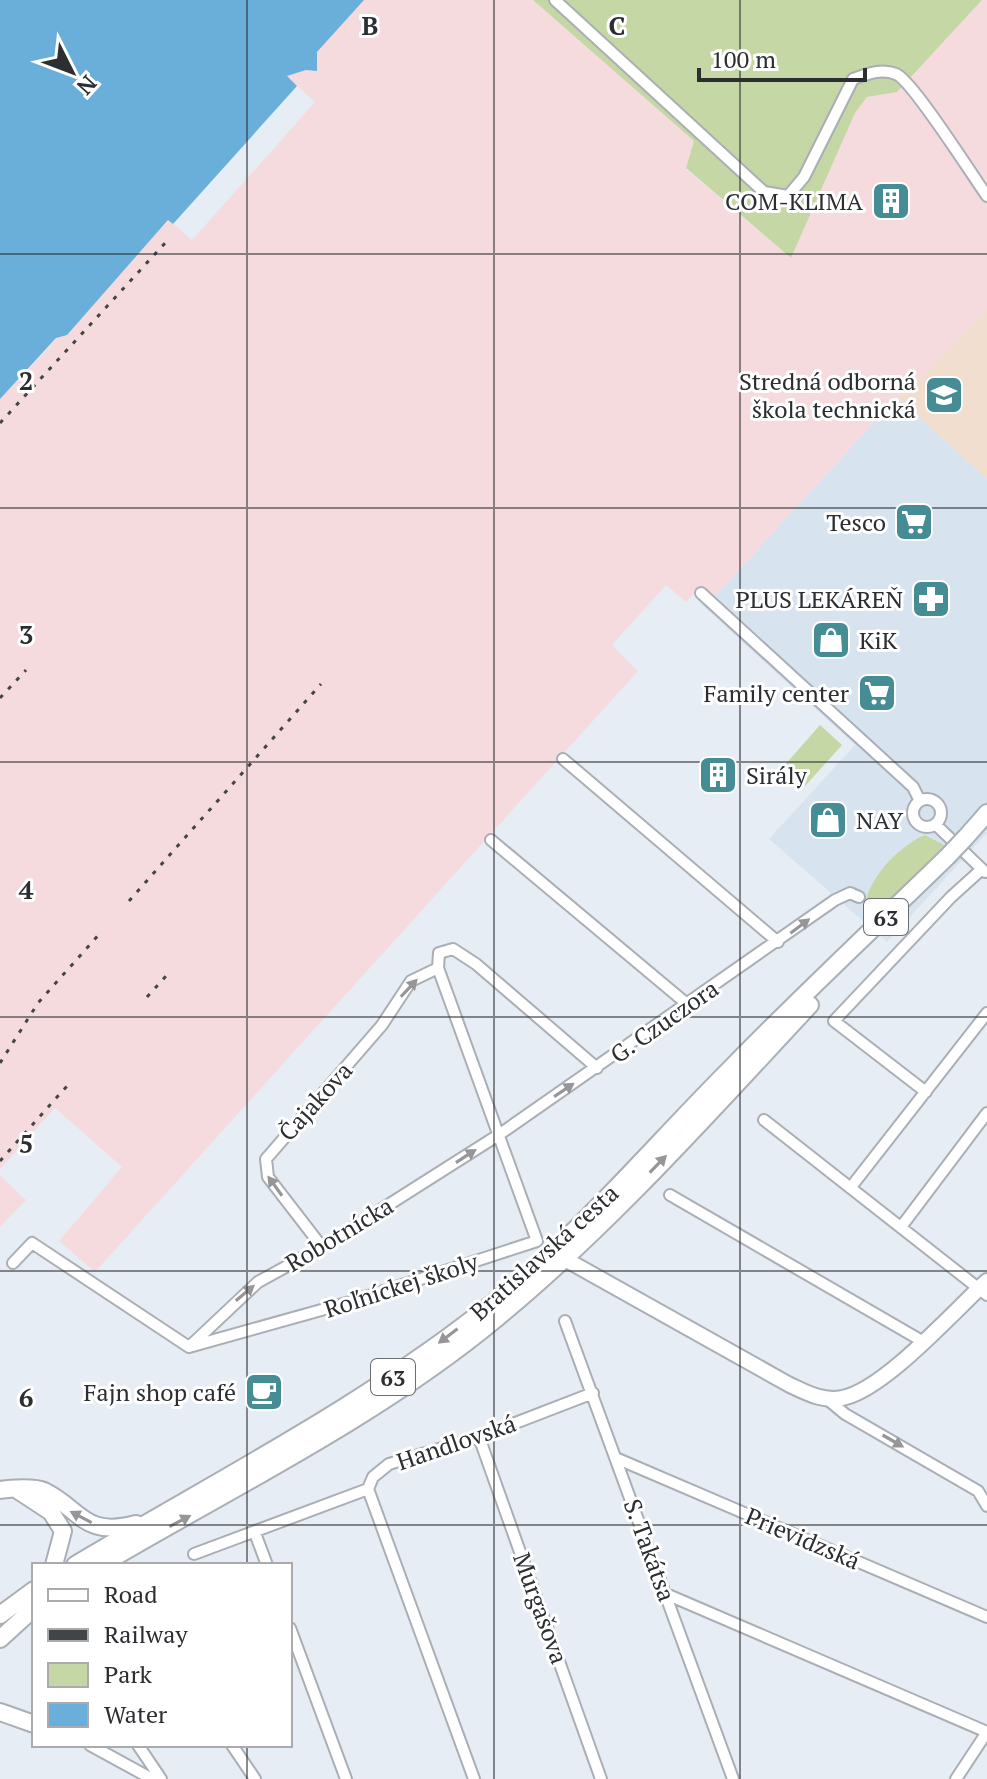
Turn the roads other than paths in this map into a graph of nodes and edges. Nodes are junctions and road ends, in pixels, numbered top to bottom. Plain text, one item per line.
1 (555, 0) edge
2 (987, 196) edge
3 (701, 593) dead end
4 (563, 759) dead end
5 (920, 801) junction
6 (987, 813) edge
7 (935, 824) junction
8 (491, 840) dead end
9 (985, 871) edge
10 (859, 897) dead end
11 (778, 942) junction
12 (438, 968) junction
13 (687, 1004) junction
14 (987, 1013) edge
15 (597, 1068) junction
16 (926, 1092) junction
17 (987, 1113) edge
18 (764, 1120) dead end
19 (500, 1134) junction
20 (851, 1187) junction
21 (670, 1195) dead end
22 (901, 1227) junction
23 (537, 1241) junction
24 (322, 1247) junction
25 (558, 1256) junction
26 (13, 1263) dead end
27 (984, 1289) edge
28 (565, 1321) dead end
29 (922, 1341) junction
30 (189, 1347) junction
31 (593, 1393) junction
32 (827, 1399) junction
33 (479, 1437) junction
34 (618, 1459) junction
35 (368, 1489) junction
36 (0, 1490) edge
37 (18, 1490) junction
38 (987, 1506) edge
39 (149, 1521) junction
40 (255, 1533) junction
41 (194, 1554) dead end
42 (125, 1557) edge
43 (55, 1563) edge
44 (78, 1563) edge
45 (266, 1563) edge
46 (32, 1591) edge
47 (666, 1594) junction
48 (32, 1610) edge
49 (0, 1615) edge
50 (987, 1617) edge
51 (292, 1633) edge
52 (0, 1639) edge
53 (0, 1712) edge
54 (32, 1723) edge
55 (987, 1732) edge
56 (103, 1747) edge
57 (139, 1747) edge
58 (233, 1747) edge
59 (152, 1779) edge
60 (161, 1779) edge
61 (255, 1779) edge
62 (346, 1779) edge
63 (474, 1779) edge
64 (601, 1779) edge
65 (733, 1779) edge
66 (956, 1779) edge

1 - 2 street
3 - 5 street
4 - 11 street
5 - 7 street
5 - 7 street
6 - 25 main road, Bratislavská cesta / 63, bridge
7 - 9 street
8 - 13 street
9 - 16 street
11 -> 10 street, G. Czuczora
11 - 13 street, G. Czuczora
12 - 15 street
12 - 19 street
24 -> 12 street, Čajakova
13 - 15 street, G. Czuczora
14 - 16 street
19 -> 15 street, G. Czuczora
16 - 20 street
17 - 22 street
18 - 20 street
19 - 23 street
24 -> 19 street, Robotnícka
20 - 22 street
21 - 29 street
22 - 27 street
23 - 25 street
23 - 30 street, Roľníckej školy
30 -> 24 street, Robotnícka
25 - 32 main road
25 -> 39 main road, Bratislavská cesta / 63
42 -> 25 main road, Bratislavská cesta / 63
26 - 30 street
27 - 29 main road
28 - 31 street, S. Takátsa
29 - 32 main road
31 - 33 street, Handlovská
31 - 34 street, S. Takátsa
32 -> 38 street
33 - 35 street, Handlovská
33 - 64 street, Murgašova
34 - 47 street, S. Takátsa
34 - 50 street, Prievidzská
35 - 40 street, Handlovská
35 - 63 street
36 - 37 main road
39 -> 37 main road
37 - 43 main road
39 - 44 main road, Bratislavská cesta / 63
40 - 41 street, Handlovská
40 - 45 street
46 - 49 main road
47 - 55 street
47 - 65 street, S. Takátsa
48 - 52 main road
51 - 62 street
53 - 54 main road
55 - 66 street
56 - 59 street
57 - 60 street
58 - 61 street

